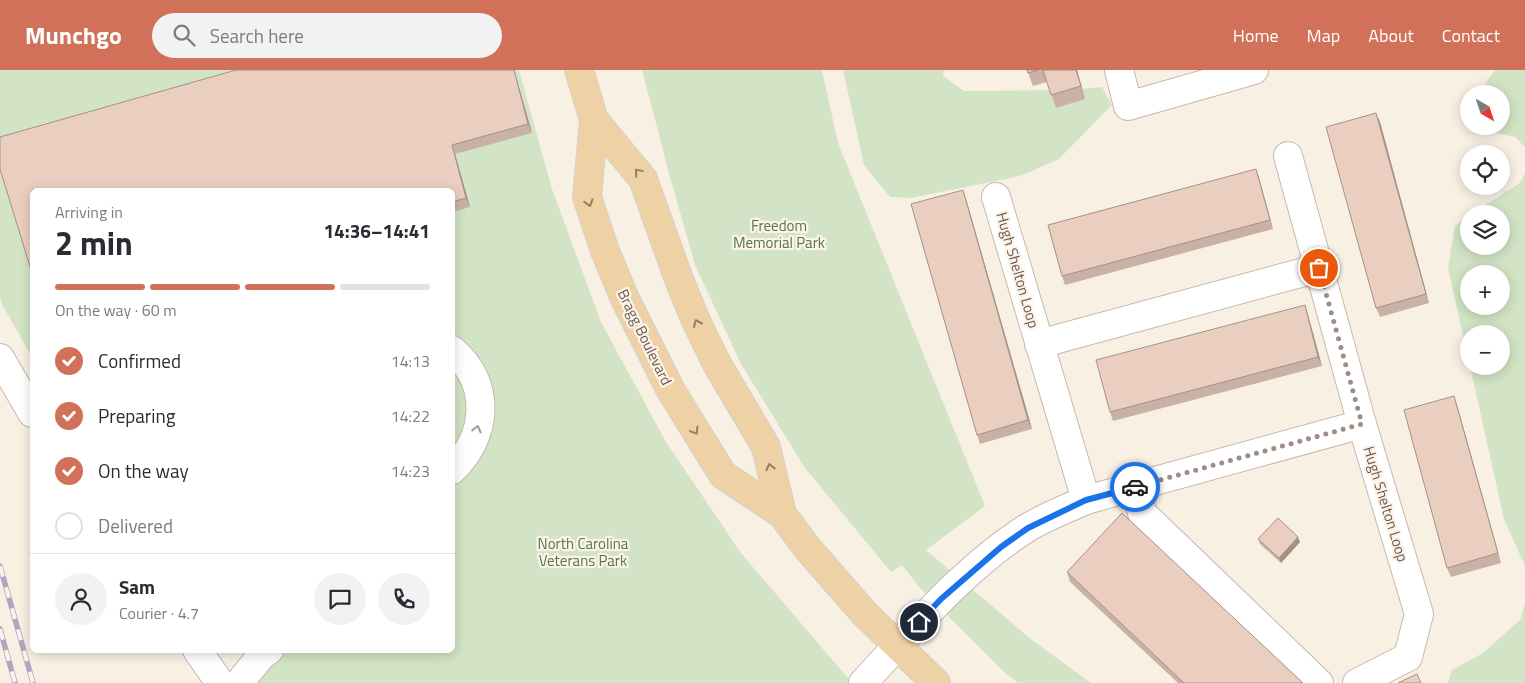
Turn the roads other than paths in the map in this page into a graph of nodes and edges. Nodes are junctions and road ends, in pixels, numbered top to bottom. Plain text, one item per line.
1 (579, 70) edge
2 (1118, 70) edge
3 (1254, 70) edge
4 (594, 120) junction
5 (1288, 156) dead end
6 (996, 197) dead end
7 (1319, 268) junction
8 (1039, 344) junction
9 (455, 353) edge
10 (0, 358) edge
11 (30, 410) edge
12 (1362, 424) junction
13 (455, 467) edge
14 (1135, 487) junction
15 (1086, 500) junction
16 (782, 514) junction
17 (897, 646) junction
18 (199, 653) edge
19 (265, 653) edge
20 (220, 683) edge
21 (239, 683) edge
22 (863, 683) edge
23 (936, 683) edge
24 (1319, 683) edge
25 (1358, 683) edge

1 - 4 main road, Bragg Boulevard
2 - 3 street
16 -> 4 main road, Bragg Boulevard
4 -> 16 main road, Bragg Boulevard
5 - 7 street, Hugh Shelton Loop
6 - 8 street, Hugh Shelton Loop
7 - 8 street, Hugh Shelton Loop
7 - 12 street, Hugh Shelton Loop
8 - 15 street, Hugh Shelton Loop
13 -> 9 street
10 - 11 street
12 - 14 street
12 - 25 street, Hugh Shelton Loop
14 - 15 street
14 - 24 street
15 - 17 street
16 - 17 main road, Bragg Boulevard
17 - 22 street
17 - 23 main road, Bragg Boulevard
18 - 20 street
19 - 21 street

